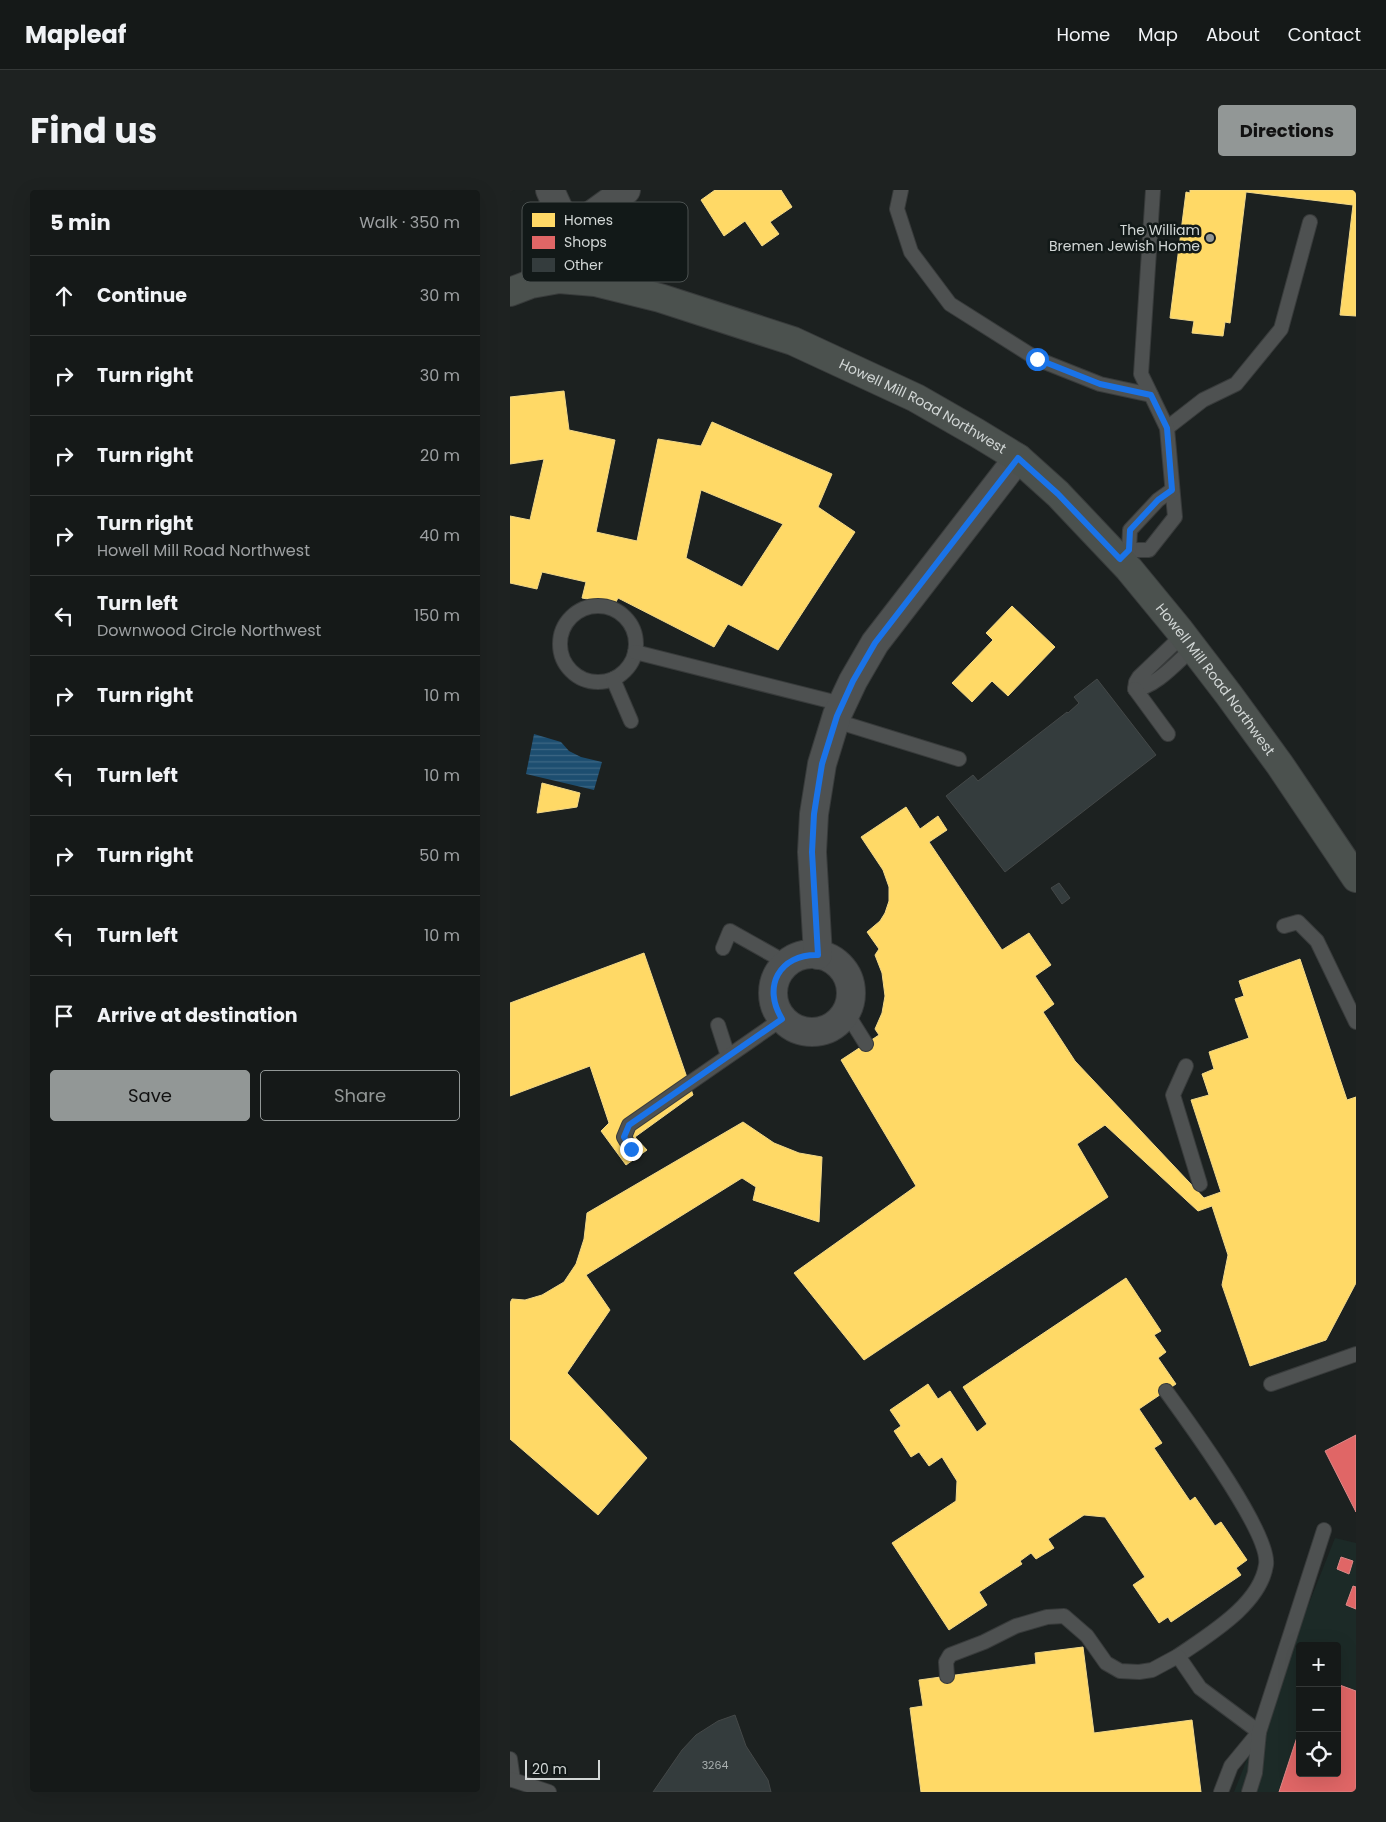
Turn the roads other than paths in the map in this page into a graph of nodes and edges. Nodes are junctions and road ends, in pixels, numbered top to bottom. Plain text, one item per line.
1 (550, 190) edge
2 (626, 190) edge
3 (901, 190) edge
4 (1153, 190) edge
5 (555, 202) edge
6 (609, 202) edge
7 (1310, 222) dead end
8 (542, 282) edge
9 (595, 282) edge
10 (510, 292) edge
11 (1151, 395) junction
12 (1167, 428) junction
13 (1018, 458) junction
14 (1172, 490) junction
15 (1124, 555) junction
16 (1188, 641) junction
17 (635, 652) junction
18 (613, 678) junction
19 (839, 713) junction
20 (631, 721) dead end
21 (1168, 734) dead end
22 (959, 759) dead end
23 (1356, 878) edge
24 (1284, 926) dead end
25 (723, 948) dead end
26 (818, 955) junction
27 (787, 963) junction
28 (846, 1012) junction
29 (782, 1019) junction
30 (1356, 1022) edge
31 (718, 1025) dead end
32 (866, 1044) dead end
33 (728, 1056) junction
34 (1186, 1066) dead end
35 (631, 1149) dead end
36 (1200, 1184) dead end
37 (1356, 1354) edge
38 (1271, 1384) dead end
39 (1166, 1391) dead end
40 (1324, 1530) dead end
41 (1178, 1656) junction
42 (948, 1676) dead end
43 (1259, 1732) junction
44 (510, 1759) edge
45 (511, 1779) edge
46 (549, 1792) edge
47 (1221, 1792) edge
48 (1249, 1792) edge

1 - 5 street
2 - 6 street
3 - 11 lane
4 - 11 lane
7 - 12 lane
8 - 10 main road, Howell Mill Road Northwest
9 - 13 main road, Howell Mill Road Northwest
11 - 12 lane
12 - 14 lane
13 - 15 main road, Howell Mill Road Northwest
13 - 19 street
14 - 15 lane
14 - 15 lane
15 - 16 main road, Howell Mill Road Northwest
16 - 21 lane
16 - 23 main road, Howell Mill Road Northwest
17 - 18 lane
17 - 18 lane
17 - 19 lane
18 - 20 lane
19 - 22 lane
19 - 26 street
24 - 30 lane
25 - 27 lane
26 - 27 street
26 - 28 street
27 - 29 street
28 - 29 street
28 - 32 lane
29 - 33 lane
31 - 33 lane
33 - 35 lane
34 - 36 lane
37 - 38 lane
39 - 41 lane
40 - 43 lane
41 - 42 lane
41 - 43 lane
43 - 47 lane
43 - 48 lane
44 - 45 lane
45 - 46 lane

